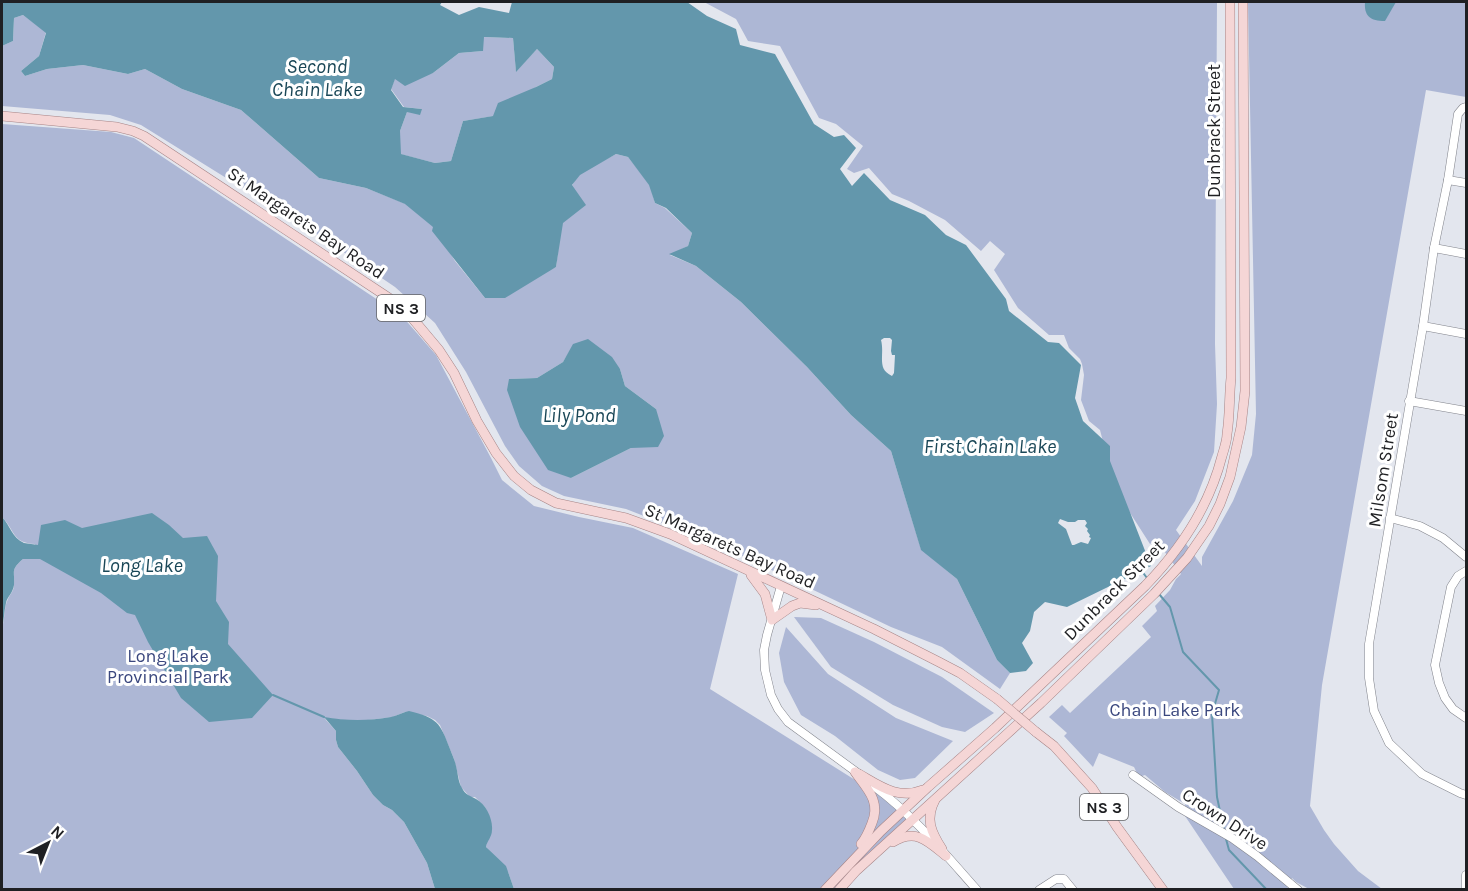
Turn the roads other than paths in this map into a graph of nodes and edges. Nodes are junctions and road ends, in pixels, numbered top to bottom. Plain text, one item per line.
1 (1230, 2) edge
2 (1243, 2) edge
3 (1465, 107) edge
4 (2, 116) edge
5 (1448, 180) junction
6 (1467, 183) edge
7 (1434, 248) junction
8 (1467, 254) edge
9 (1423, 326) junction
10 (1467, 334) edge
11 (1409, 401) junction
12 (1467, 411) edge
13 (1390, 518) junction
14 (1467, 557) edge
15 (745, 570) junction
16 (1467, 571) edge
17 (781, 586) junction
18 (821, 604) junction
19 (772, 620) junction
20 (1467, 718) edge
21 (855, 772) junction
22 (1133, 776) dead end
23 (928, 787) junction
24 (940, 794) junction
25 (1467, 795) edge
26 (904, 810) junction
27 (913, 819) junction
28 (878, 851) junction
29 (946, 856) junction
30 (850, 862) junction
31 (1467, 875) edge
32 (825, 890) edge
33 (839, 890) edge
34 (977, 890) edge
35 (1039, 890) edge
36 (1073, 890) edge
37 (1163, 890) edge
38 (1298, 890) edge
39 (1466, 890) edge

1 - 23 main road, Dunbrack Street
2 - 24 main road, Dunbrack Street
3 - 5 street, Milsom Street
4 - 15 main road, St Margarets Bay Road / NS 3
5 - 6 street
5 - 7 street, Milsom Street
7 - 8 street
7 - 9 street, Milsom Street
9 - 10 street
9 - 11 street, Milsom Street
11 - 12 street
11 - 13 street, Milsom Street
13 - 14 street
13 - 25 street, Milsom Street
15 - 17 main road, St Margarets Bay Road / NS 3
15 - 19 main road
16 - 20 street
17 - 18 main road, St Margarets Bay Road / NS 3
17 - 19 street
18 - 19 main road
18 - 37 main road, St Margarets Bay Road / NS 3, bridge
19 - 21 street
21 - 23 main road
21 - 26 street
21 - 30 main road
22 - 38 street, Crown Drive
23 - 26 main road, Dunbrack Street
24 - 27 main road, Dunbrack Street
24 - 29 main road
26 - 27 street
26 - 30 main road, Dunbrack Street
27 - 28 main road, Dunbrack Street
27 - 29 street
28 - 29 main road
28 - 33 main road, Dunbrack Street
29 - 34 street
30 - 32 main road, Dunbrack Street
31 - 39 street
35 - 36 street

